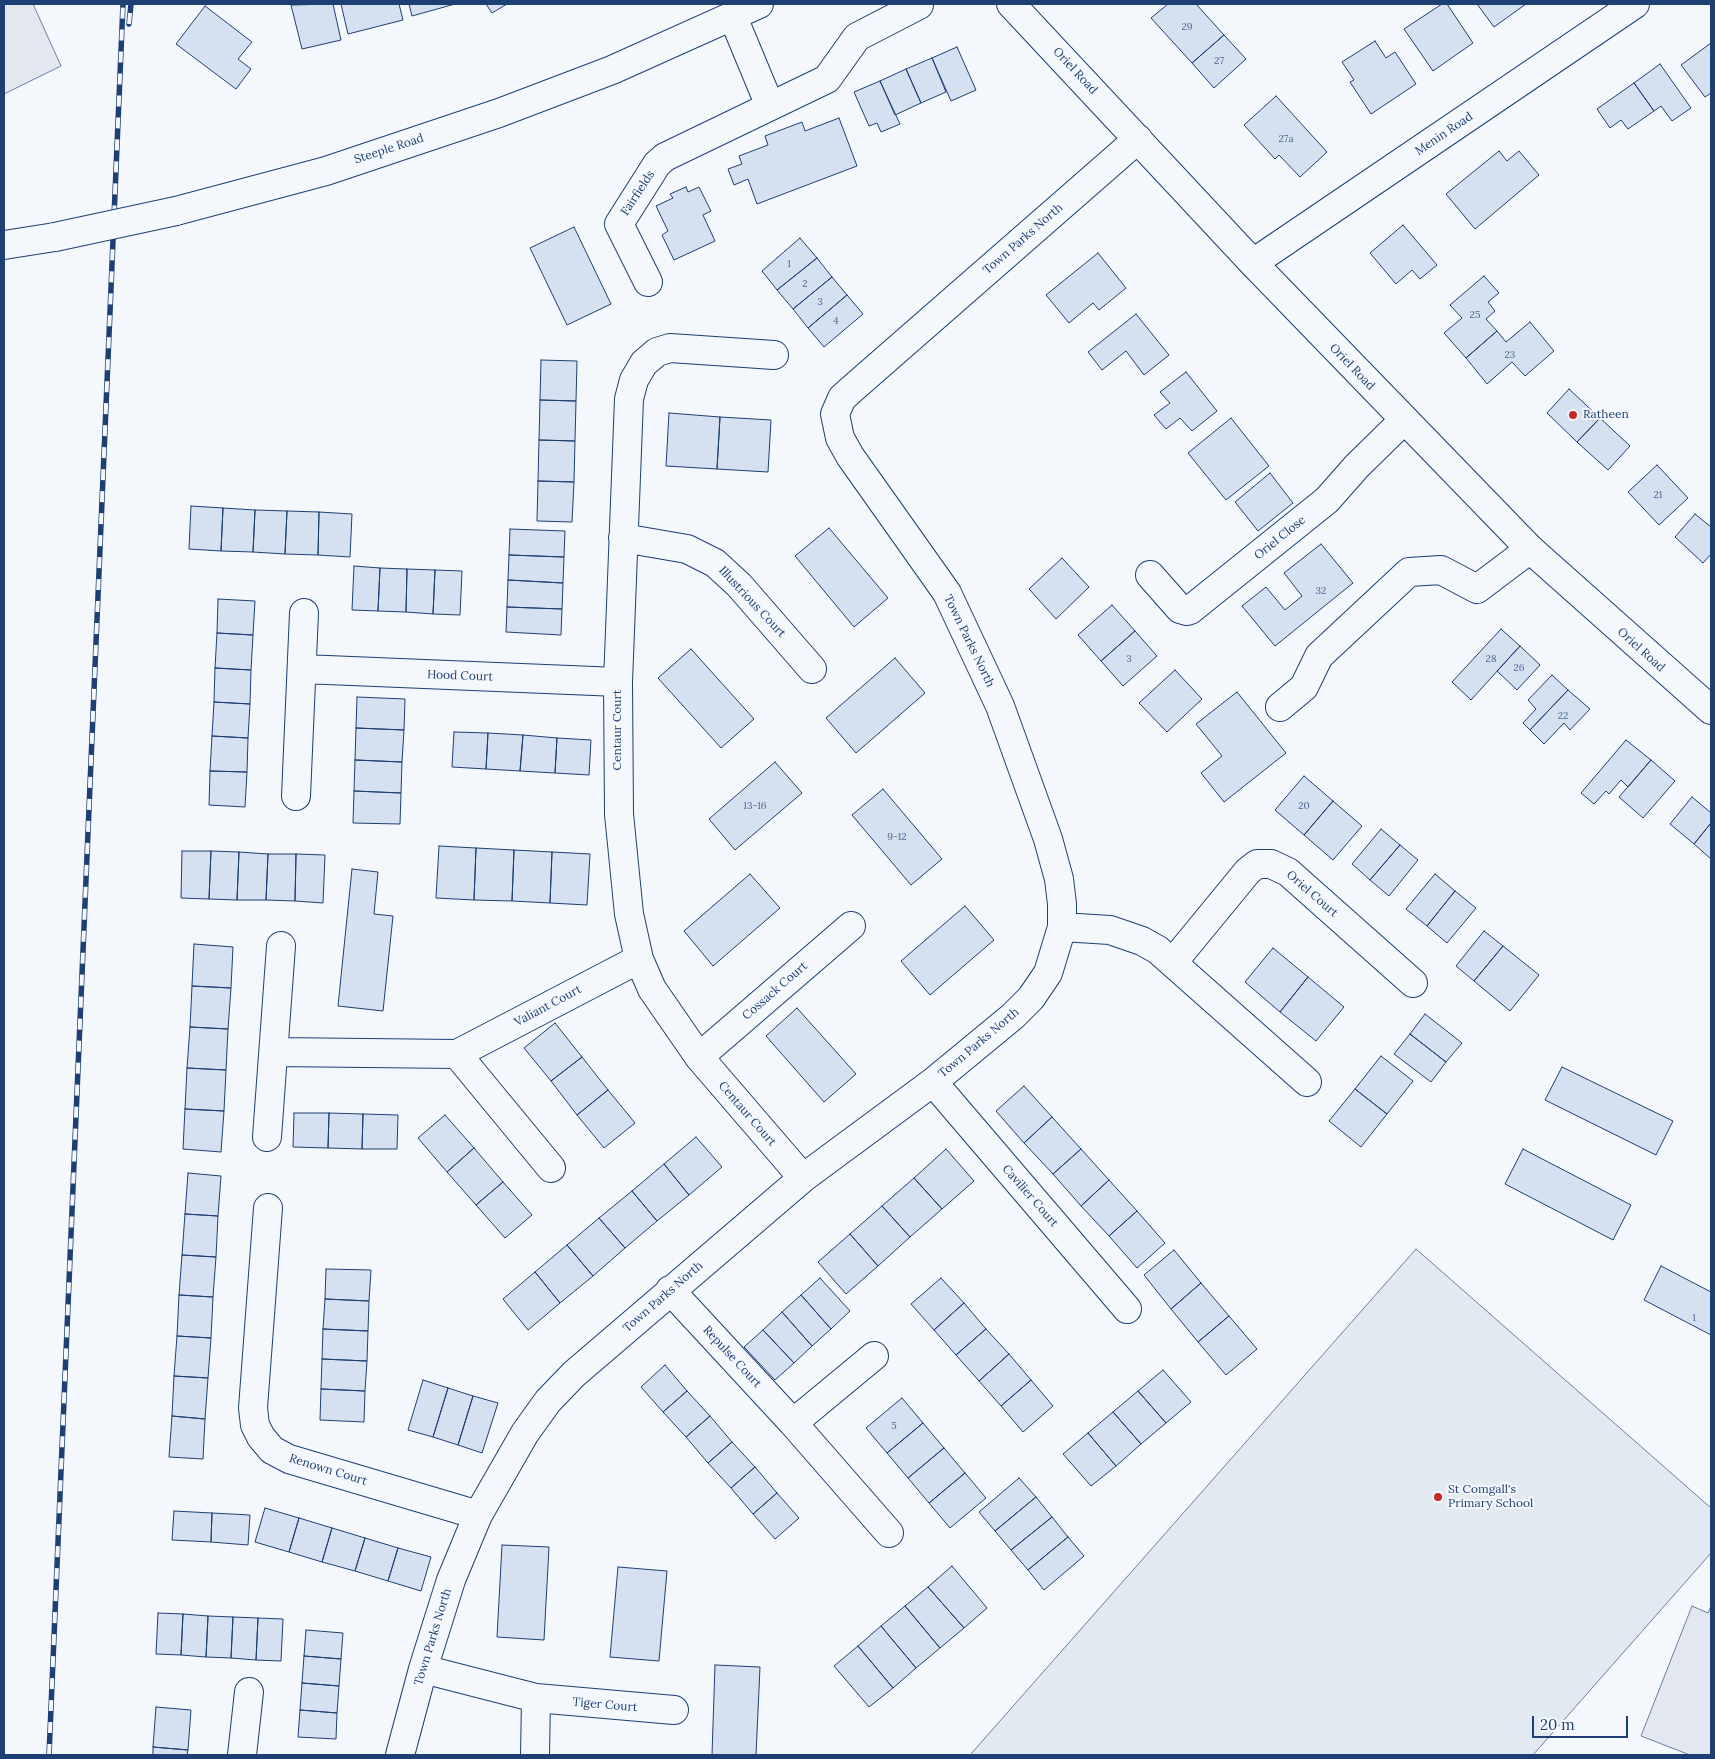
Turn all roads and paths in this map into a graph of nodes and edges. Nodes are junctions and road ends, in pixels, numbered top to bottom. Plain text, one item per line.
1 (759, 4) edge
2 (1011, 4) edge
3 (1634, 4) edge
4 (919, 5) edge
5 (732, 16) junction
6 (770, 106) junction
7 (1138, 139) junction
8 (4, 245) edge
9 (1253, 264) junction
10 (648, 282) dead end
11 (774, 355) dead end
12 (1403, 421) junction
13 (623, 538) junction
14 (1530, 549) junction
15 (1150, 576) dead end
16 (304, 613) dead end
17 (302, 669) junction
18 (812, 669) dead end
19 (618, 682) junction
20 (1280, 707) dead end
21 (1711, 710) edge
22 (296, 796) dead end
23 (851, 926) dead end
24 (1062, 927) junction
25 (281, 946) dead end
26 (639, 959) junction
27 (1174, 961) junction
28 (1413, 983) dead end
29 (275, 1052) junction
30 (457, 1054) junction
31 (699, 1057) junction
32 (932, 1082) junction
33 (1307, 1082) dead end
34 (268, 1137) dead end
35 (551, 1168) dead end
36 (803, 1178) junction
37 (268, 1208) dead end
38 (670, 1290) junction
39 (1127, 1309) dead end
40 (874, 1356) dead end
41 (793, 1423) junction
42 (478, 1515) junction
43 (889, 1533) dead end
44 (423, 1670) junction
45 (249, 1692) dead end
46 (536, 1698) junction
47 (674, 1710) dead end
48 (242, 1755) edge
49 (400, 1755) edge
50 (535, 1755) edge

1 - 5 street, Steeple Road
2 - 7 street, Oriel Road
3 - 9 street, Menin Road
4 - 6 street, Fairfields
5 - 6 street
5 - 8 street, Steeple Road, bridge
6 - 10 street, Fairfields
7 - 9 street, Oriel Road
7 - 24 street, Town Parks North
9 - 12 street, Oriel Road
11 - 13 street, Centaur Court
12 - 14 street, Oriel Road
12 - 15 street, Oriel Close
13 - 18 street, Illustrious Court
13 - 19 street, Centaur Court
14 - 20 street
14 - 21 street, Oriel Road
16 - 17 street
17 - 19 street, Hood Court
17 - 22 street
19 - 26 street, Centaur Court
23 - 31 street, Cossack Court
24 - 27 street
24 - 32 street, Town Parks North
25 - 29 street
26 - 30 street, Valiant Court
26 - 31 street, Centaur Court
27 - 28 street, Oriel Court
27 - 33 street
29 - 30 street, Valiant Court
29 - 34 street
30 - 35 street
31 - 36 street, Centaur Court
32 - 36 street, Town Parks North
32 - 39 street, Cavilier Court
36 - 38 street, Town Parks North
37 - 42 street, Renown Court
38 - 41 street, Repulse Court
38 - 42 street, Town Parks North
40 - 41 street
41 - 43 street, Repulse Court
42 - 44 street, Town Parks North
44 - 46 street, Tiger Court
44 - 49 street, Town Parks North
45 - 48 street
46 - 47 street, Tiger Court
46 - 50 street

